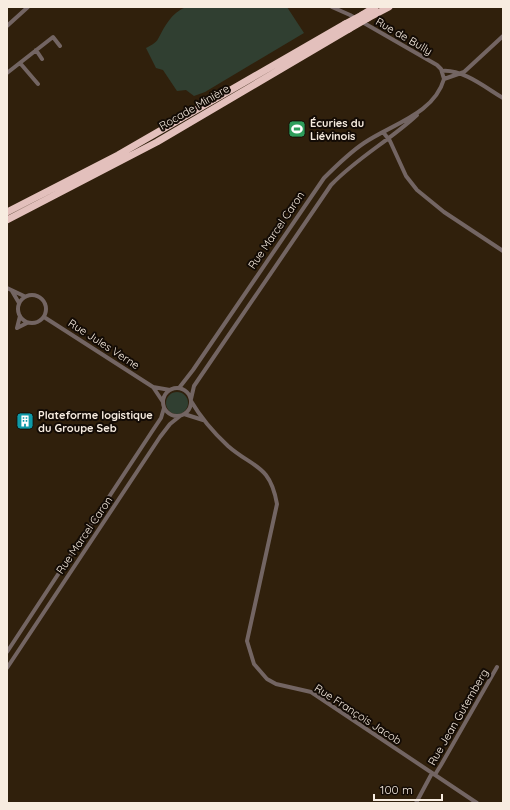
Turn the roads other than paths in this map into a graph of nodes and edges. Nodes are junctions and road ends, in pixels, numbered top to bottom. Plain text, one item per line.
1 (28, 7) edge
2 (332, 7) edge
3 (375, 7) edge
4 (389, 7) edge
5 (365, 17) junction
6 (7, 26) edge
7 (347, 27) junction
8 (503, 36) edge
9 (60, 46) dead end
10 (36, 50) junction
11 (42, 59) dead end
12 (20, 63) junction
13 (442, 71) junction
14 (7, 73) edge
15 (460, 74) junction
16 (444, 79) junction
17 (38, 84) dead end
18 (503, 98) edge
19 (418, 113) junction
20 (382, 132) junction
21 (387, 139) junction
22 (324, 178) junction
23 (331, 185) junction
24 (7, 212) edge
25 (7, 220) edge
26 (503, 251) edge
27 (7, 288) edge
28 (12, 290) junction
29 (24, 296) junction
30 (19, 303) junction
31 (20, 316) junction
32 (44, 317) junction
33 (27, 323) junction
34 (153, 387) junction
35 (179, 388) junction
36 (170, 390) junction
37 (191, 400) junction
38 (163, 402) junction
39 (164, 408) junction
40 (182, 415) junction
41 (203, 420) junction
42 (7, 652) edge
43 (497, 666) dead end
44 (7, 668) edge
45 (433, 774) junction
46 (416, 803) edge
47 (477, 803) edge

1 - 6 street
2 - 13 street, Rue de Bully
3 - 5 highway, Rocade Minière
4 - 5 highway, Rocade Minière
5 - 7 highway, Rocade Minière, bridge
7 - 24 highway, Rocade Minière
7 - 25 highway, Rocade Minière
8 - 15 street
9 - 10 street
10 - 11 street
10 - 12 street
12 - 14 street
12 - 17 street
13 - 15 street, Rue de Bully
13 - 16 street
15 - 16 street
15 - 18 street, Rue de Bully
16 - 19 street, Rue Marcel Caron
19 - 20 street, Rue Marcel Caron
19 - 21 street, Rue Marcel Caron
20 - 21 street
20 - 22 street, Rue Marcel Caron
21 - 23 street, Rue Marcel Caron
21 - 26 street
22 - 23 street
22 - 35 street, Rue Marcel Caron
23 - 37 street, Rue Marcel Caron
27 - 28 street
28 - 29 street
28 - 30 street
29 - 30 street
29 - 32 street
30 - 31 street
31 - 33 street
31 - 33 street
32 - 33 street
32 - 34 street, Rue Jules Verne
34 - 36 street, Rue Jules Verne
34 - 38 street, Rue Jules Verne
35 - 36 street
35 - 37 street
36 - 38 street
37 - 40 street
37 - 41 street
38 - 39 street
39 - 40 street
39 - 42 street, Rue Marcel Caron
40 - 41 street
40 - 44 street, Rue Marcel Caron
41 - 45 street, Rue François Jacob
43 - 45 street, Rue Jean Gutemberg
45 - 46 street, Rue Jean Gutemberg
45 - 47 street, Rue François Jacob

